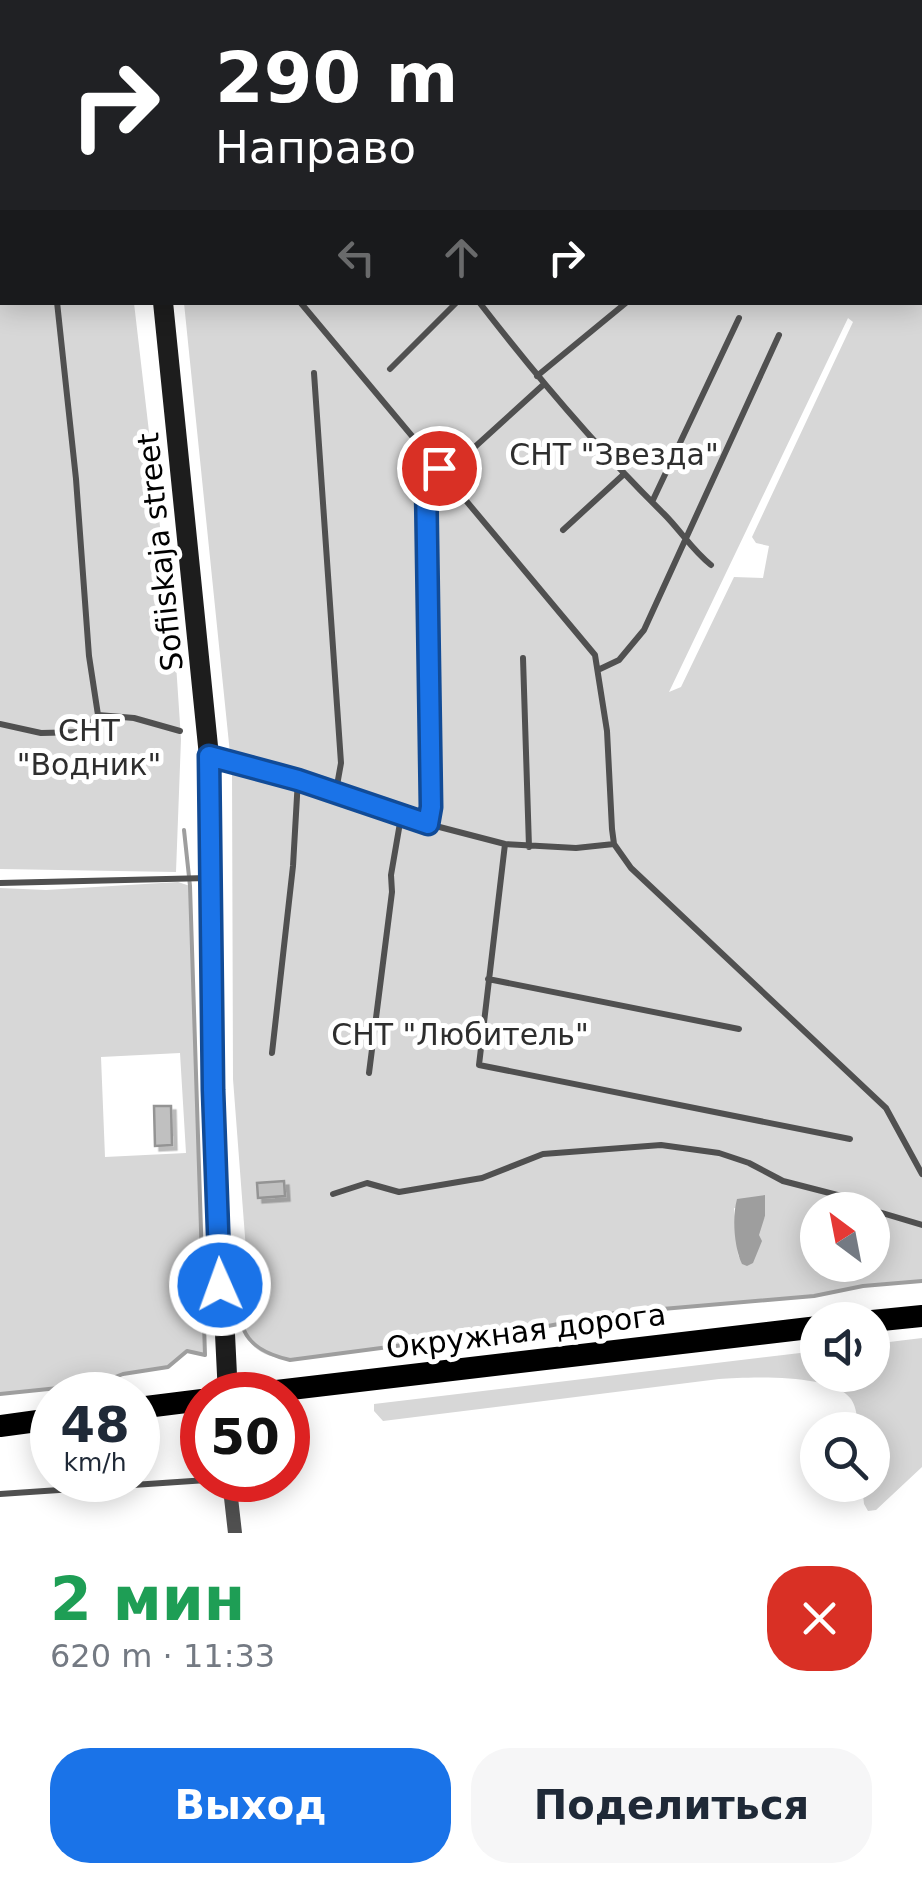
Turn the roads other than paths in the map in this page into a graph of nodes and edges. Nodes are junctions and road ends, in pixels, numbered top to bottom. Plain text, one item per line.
1 (57, 305) edge
2 (163, 305) edge
3 (303, 305) edge
4 (455, 305) edge
5 (481, 305) edge
6 (623, 305) edge
7 (739, 318) dead end
8 (779, 336) dead end
9 (390, 369) dead end
10 (314, 373) dead end
11 (536, 376) junction
12 (543, 384) junction
13 (442, 471) junction
14 (623, 475) junction
15 (652, 502) junction
16 (563, 530) dead end
17 (684, 540) junction
18 (711, 565) dead end
19 (522, 658) dead end
20 (600, 669) junction
21 (98, 715) junction
22 (0, 724) edge
23 (180, 731) dead end
24 (209, 756) junction
25 (298, 780) junction
26 (336, 792) junction
27 (401, 817) junction
28 (428, 824) junction
29 (505, 844) junction
30 (614, 844) junction
31 (529, 847) junction
32 (210, 878) junction
33 (0, 883) edge
34 (488, 979) junction
35 (740, 1029) dead end
36 (272, 1053) dead end
37 (369, 1073) dead end
38 (850, 1139) dead end
39 (922, 1174) edge
40 (828, 1192) edge
41 (333, 1194) dead end
42 (890, 1215) edge
43 (922, 1225) edge
44 (922, 1316) edge
45 (890, 1319) edge
46 (800, 1330) edge
47 (227, 1372) edge
48 (310, 1387) edge
49 (30, 1422) edge
50 (0, 1426) edge
51 (180, 1482) edge
52 (0, 1494) edge
53 (232, 1502) edge
54 (235, 1533) edge

1 - 21 lane
2 - 24 main road, Sofiiskaja street
3 - 13 lane
4 - 9 lane
5 - 11 lane
6 - 11 lane
7 - 15 lane
8 - 17 lane
10 - 26 lane
11 - 12 lane
12 - 13 lane
12 - 14 lane
13 - 20 lane
13 - 28 lane
14 - 15 lane
14 - 16 lane
15 - 17 lane
17 - 18 lane
17 - 20 lane
19 - 31 lane
20 - 30 lane
21 - 22 lane
21 - 23 lane
24 - 25 lane
24 - 32 main road, Sofiiskaja street
25 - 26 lane
25 - 36 lane
26 - 27 lane
27 - 28 lane
27 - 37 lane
28 - 29 lane
29 - 31 lane
29 - 34 lane
30 - 31 lane
30 - 39 lane
32 - 33 lane
32 - 47 main road, Sofiiskaja street
34 - 35 lane
34 - 38 lane
40 - 41 lane
42 - 43 lane
44 - 45 main road
46 - 48 main road, Окружная дорога
49 - 50 main road
51 - 52 lane
53 - 54 street

